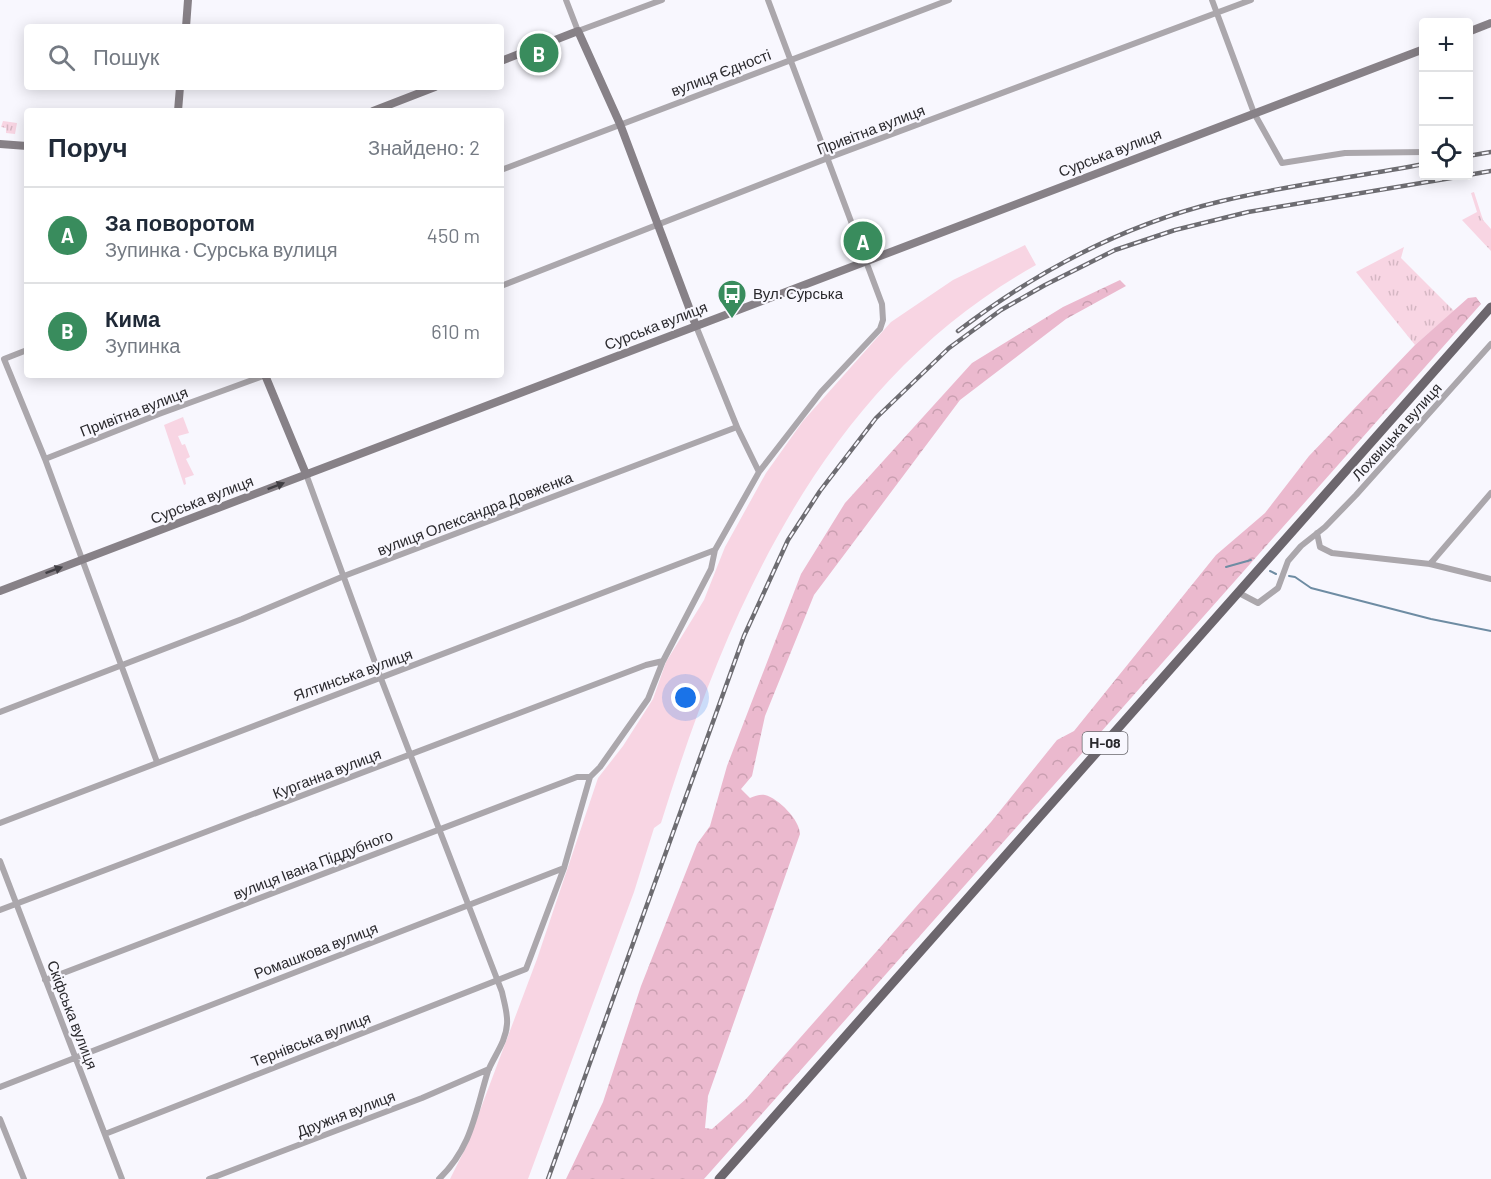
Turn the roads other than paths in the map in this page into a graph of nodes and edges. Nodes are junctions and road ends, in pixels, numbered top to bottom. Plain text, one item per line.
1 (188, 0) edge
2 (566, 0) edge
3 (662, 0) edge
4 (768, 0) edge
5 (949, 0) edge
6 (1212, 0) edge
7 (1251, 0) edge
8 (1216, 13) junction
9 (1491, 23) edge
10 (186, 24) edge
11 (1473, 30) edge
12 (578, 31) junction
13 (1419, 51) edge
14 (793, 59) junction
15 (504, 60) edge
16 (180, 90) edge
17 (427, 90) edge
18 (178, 108) edge
19 (381, 108) edge
20 (1254, 113) junction
21 (620, 124) junction
22 (0, 144) edge
23 (24, 146) edge
24 (1419, 152) edge
25 (828, 158) junction
26 (504, 169) edge
27 (657, 226) junction
28 (865, 260) junction
29 (504, 285) edge
30 (1491, 307) edge
31 (696, 326) junction
32 (1491, 344) edge
33 (24, 351) edge
34 (258, 378) edge
35 (267, 378) edge
36 (737, 427) junction
37 (45, 459) junction
38 (759, 472) junction
39 (306, 474) junction
40 (1491, 493) edge
41 (1317, 533) junction
42 (715, 550) junction
43 (81, 560) junction
44 (1430, 564) junction
45 (344, 576) junction
46 (1491, 579) edge
47 (0, 591) edge
48 (1239, 592) junction
49 (663, 661) junction
50 (123, 665) junction
51 (380, 676) junction
52 (0, 712) edge
53 (412, 755) junction
54 (157, 762) junction
55 (590, 777) junction
56 (0, 823) edge
57 (440, 829) junction
58 (0, 861) edge
59 (564, 868) junction
60 (15, 904) junction
61 (468, 905) junction
62 (0, 910) edge
63 (45, 980) junction
64 (497, 980) junction
65 (76, 1057) junction
66 (489, 1069) junction
67 (0, 1087) edge
68 (0, 1119) edge
69 (105, 1134) junction
70 (24, 1179) edge
71 (122, 1179) edge
72 (209, 1179) edge
73 (439, 1179) edge
74 (719, 1179) edge

1 - 10 street
2 - 12 street
3 - 12 street
4 - 14 street
5 - 14 street, вулиця Єдності
6 - 8 street
7 - 8 street, Привітна вулиця
8 - 20 street
8 - 25 street, Привітна вулиця
9 - 11 street
12 - 15 street
12 - 21 street
13 - 20 street, Сурська вулиця
14 - 21 street, вулиця Єдності
14 - 25 street
16 - 18 street
17 - 19 street
20 - 24 street
20 - 28 street, Сурська вулиця
21 - 26 street, вулиця Єдності
21 - 27 street
22 - 23 street
25 - 27 street, Привітна вулиця
25 - 28 street
27 - 29 street, Привітна вулиця
27 - 31 street
28 - 31 street, Сурська вулиця
28 - 38 street
30 - 48 main road, Н-08
31 - 36 street
31 - 39 street, Сурська вулиця
32 - 41 street, Лохвицька вулиця
33 - 37 street
34 - 37 street, Привітна вулиця
35 - 39 street
36 - 38 street
36 - 45 street, вулиця Олександра Довженка
37 - 43 street
38 - 42 street
43 -> 39 street, Сурська вулиця
39 - 45 street
40 - 44 street
41 - 44 street
41 - 48 street, Лохвицька вулиця
42 - 49 street
42 - 51 street, Ялтинська вулиця
47 -> 43 street, Сурська вулиця
43 - 50 street
44 - 46 street
45 - 50 street, вулиця Олександра Довженка
45 - 51 street
48 - 74 main road, Н-08
49 - 53 street, Курганна вулиця
49 - 55 street
50 - 52 street, вулиця Олександра Довженка
50 - 54 street
51 - 53 street
51 - 54 street, Ялтинська вулиця
53 - 57 street
53 - 60 street, Курганна вулиця
54 - 56 street, Ялтинська вулиця
55 - 57 street, вулиця Івана Піддубного
55 - 59 street
57 - 61 street
57 - 63 street, вулиця Івана Піддубного
58 - 60 street, Скіфська вулиця
59 - 61 street, Ромашкова вулиця
59 - 64 street, Тернівська вулиця
60 - 62 street, Курганна вулиця
60 - 63 street, Скіфська вулиця
61 - 64 street
61 - 65 street, Ромашкова вулиця
63 - 65 street, Скіфська вулиця
64 - 66 street
64 - 69 street, Тернівська вулиця
65 - 67 street, Ромашкова вулиця
65 - 69 street, Скіфська вулиця
66 - 72 street, Дружня вулиця
66 - 73 street
68 - 70 street
69 - 71 street, Скіфська вулиця

